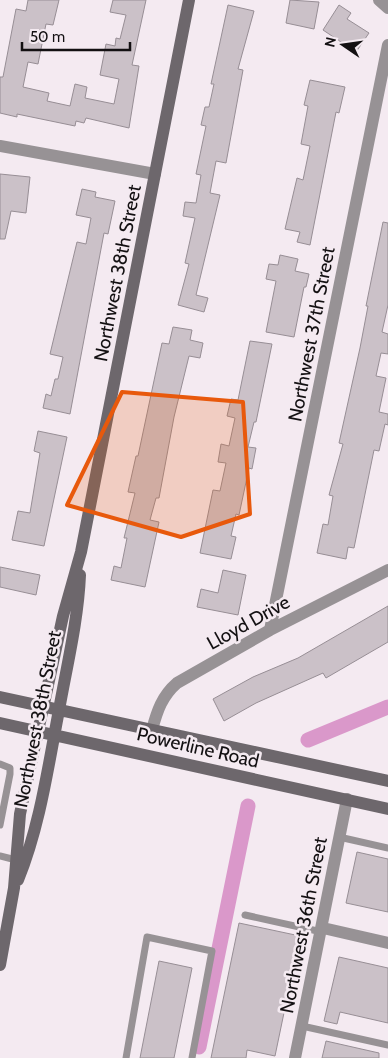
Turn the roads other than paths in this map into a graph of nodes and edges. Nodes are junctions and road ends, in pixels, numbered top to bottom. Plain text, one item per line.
1 (189, 0) edge
2 (379, 0) edge
3 (388, 8) edge
4 (388, 45) edge
5 (0, 146) edge
6 (155, 174) junction
7 (81, 552) junction
8 (388, 570) edge
9 (270, 630) junction
10 (0, 697) edge
11 (44, 706) junction
12 (59, 710) junction
13 (0, 723) edge
14 (152, 730) junction
15 (38, 731) junction
16 (54, 734) junction
17 (0, 764) edge
18 (388, 781) edge
19 (346, 799) junction
20 (388, 808) edge
21 (0, 825) edge
22 (339, 838) junction
23 (388, 848) edge
24 (0, 856) edge
25 (16, 860) junction
26 (14, 888) junction
27 (244, 915) dead end
28 (322, 930) junction
29 (388, 943) edge
30 (0, 965) edge
31 (302, 1026) junction
32 (388, 1045) edge
33 (126, 1058) edge
34 (192, 1058) edge
35 (295, 1058) edge

1 - 6 street, Northwest 38th Street
2 - 3 street
4 - 9 street, Northwest 37th Street
5 - 6 street
6 - 7 street, Northwest 38th Street
7 - 11 street, Northwest 38th Street
7 - 12 street, Northwest 38th Street
8 - 9 street, Lloyd Drive
9 - 14 street, Lloyd Drive
10 - 11 street, Powerline Road
11 - 12 street, Powerline Road
11 - 15 street, Northwest 38th Street
12 - 14 street, Powerline Road
12 - 16 street, Northwest 38th Street
13 - 15 street, Powerline Road
14 - 18 street, Powerline Road
15 - 16 street, Powerline Road
15 - 25 street, Northwest 38th Street
16 - 19 street, Powerline Road
16 - 26 street, Northwest 38th Street
17 - 21 lane
19 - 20 street, Powerline Road
19 - 22 street, Northwest 36th Street
22 - 23 lane
22 - 28 street, Northwest 36th Street
24 - 25 lane
25 - 26 street, Northwest 38th Street
26 - 30 street, Northwest 38th Street
27 - 28 lane
28 - 29 street
28 - 31 street, Northwest 36th Street
31 - 32 lane
31 - 35 street, Northwest 36th Street
33 - 34 lane

